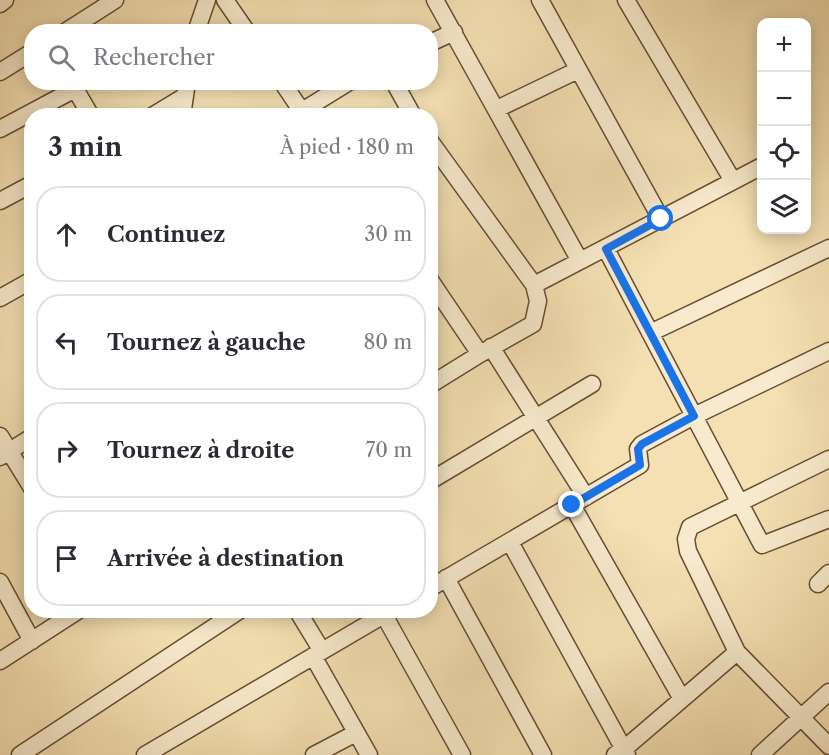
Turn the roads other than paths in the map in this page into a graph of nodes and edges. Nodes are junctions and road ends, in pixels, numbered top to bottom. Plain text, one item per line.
1 (5, 0) edge
2 (115, 0) edge
3 (207, 0) edge
4 (225, 0) edge
5 (435, 0) edge
6 (540, 0) edge
7 (626, 0) edge
8 (0, 4) edge
9 (77, 24) edge
10 (199, 24) edge
11 (242, 24) edge
12 (454, 32) junction
13 (438, 39) edge
14 (24, 57) edge
15 (578, 70) junction
16 (0, 72) edge
17 (66, 90) edge
18 (75, 90) edge
19 (185, 90) edge
20 (186, 90) edge
21 (287, 90) edge
22 (337, 90) edge
23 (398, 90) edge
24 (36, 108) edge
25 (86, 108) edge
26 (162, 108) edge
27 (183, 108) edge
28 (300, 108) edge
29 (310, 108) edge
30 (409, 108) edge
31 (497, 109) junction
32 (24, 115) edge
33 (0, 129) edge
34 (438, 152) edge
35 (757, 169) edge
36 (733, 182) junction
37 (24, 188) edge
38 (0, 201) edge
39 (661, 219) junction
40 (829, 248) edge
41 (606, 249) junction
42 (580, 261) junction
43 (24, 284) edge
44 (534, 285) junction
45 (438, 290) edge
46 (0, 298) edge
47 (650, 333) junction
48 (485, 350) junction
49 (829, 351) edge
50 (438, 380) edge
51 (592, 384) dead end
52 (694, 416) junction
53 (536, 418) junction
54 (0, 436) edge
55 (24, 442) edge
56 (5, 454) edge
57 (829, 459) edge
58 (438, 476) edge
59 (24, 478) edge
60 (579, 501) junction
61 (739, 501) junction
62 (829, 519) edge
63 (510, 542) junction
64 (446, 578) junction
65 (0, 582) edge
66 (438, 583) edge
67 (67, 618) edge
68 (228, 618) edge
69 (301, 618) edge
70 (379, 618) edge
71 (391, 618) edge
72 (32, 641) junction
73 (737, 652) junction
74 (318, 654) junction
75 (0, 662) edge
76 (829, 692) edge
77 (682, 699) junction
78 (802, 717) junction
79 (356, 732) junction
80 (829, 746) edge
81 (622, 753) edge
82 (20, 755) edge
83 (145, 755) edge
84 (315, 755) edge
85 (369, 755) edge
86 (462, 755) edge
87 (543, 755) edge
88 (760, 755) edge

1 - 8 street
2 - 9 street
3 - 10 street
4 - 11 street
5 - 12 street
6 - 15 street
7 - 36 street
12 - 13 street
12 - 31 street
14 - 16 street
15 - 31 street
15 - 39 street
17 - 24 street
18 - 25 street
19 - 26 street
20 - 27 street
21 - 28 street
22 - 29 street
23 - 30 street
31 - 42 street
32 - 33 street
34 - 44 street
35 - 36 street
36 - 39 street
37 - 38 street
39 - 41 street
40 - 47 street
41 - 42 street
41 - 47 street
42 - 44 street
43 - 46 street
44 - 48 street
45 - 48 street
47 - 52 street
48 - 50 street
48 - 53 street
49 - 52 street
51 - 53 street
52 - 60 street
52 - 61 street
53 - 58 street
53 - 60 street
54 - 56 street
55 - 56 street
56 - 59 street
57 - 61 street
60 - 63 street
60 - 77 street
61 - 62 street
61 - 73 street
63 - 64 street
63 - 81 street
64 - 66 street
64 - 87 street
65 - 72 street
67 - 72 street
68 - 82 street
69 - 74 street
70 - 74 street
71 - 86 street
72 - 75 street
73 - 77 street
73 - 78 street
74 - 79 street
74 - 83 street
76 - 78 street
77 - 81 street
78 - 80 street
78 - 88 street
79 - 84 street
79 - 85 street

